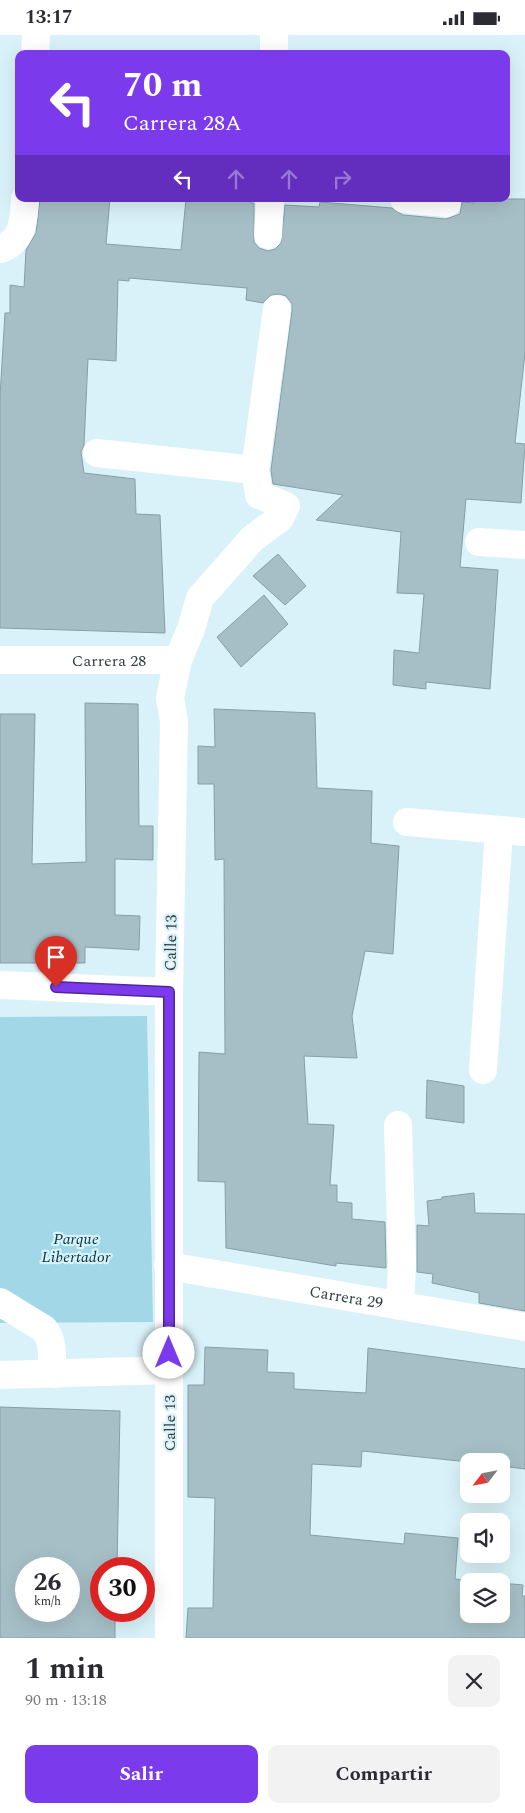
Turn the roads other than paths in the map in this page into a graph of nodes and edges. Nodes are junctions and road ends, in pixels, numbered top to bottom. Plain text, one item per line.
1 (36, 35) edge
2 (274, 35) edge
3 (35, 50) edge
4 (274, 50) edge
5 (270, 202) edge
6 (436, 202) edge
7 (447, 203) dead end
8 (25, 208) edge
9 (268, 235) dead end
10 (0, 249) edge
11 (277, 309) dead end
12 (97, 453) dead end
13 (255, 470) junction
14 (479, 542) dead end
15 (525, 545) edge
16 (0, 660) edge
17 (178, 660) junction
18 (407, 822) dead end
19 (512, 831) edge
20 (0, 985) edge
21 (169, 992) junction
22 (484, 1070) dead end
23 (398, 1125) dead end
24 (168, 1266) junction
25 (0, 1301) edge
26 (400, 1306) junction
27 (525, 1327) edge
28 (169, 1371) junction
29 (52, 1374) junction
30 (0, 1375) edge
31 (169, 1638) edge

1 - 3 street
2 - 4 street
5 - 9 street
6 - 7 street
8 - 10 street
11 - 13 street
12 - 13 street
13 - 17 street
14 - 15 street
16 - 17 street, Carrera 28
17 - 21 street, Calle 13
18 - 19 street
19 - 22 street
20 - 21 street
21 - 24 street, Calle 13
23 - 26 street
24 - 26 street, Carrera 29
24 - 28 street, Calle 13
25 - 29 street
26 - 27 street, Carrera 29
28 - 29 street
28 - 31 street, Calle 13
29 - 30 street

